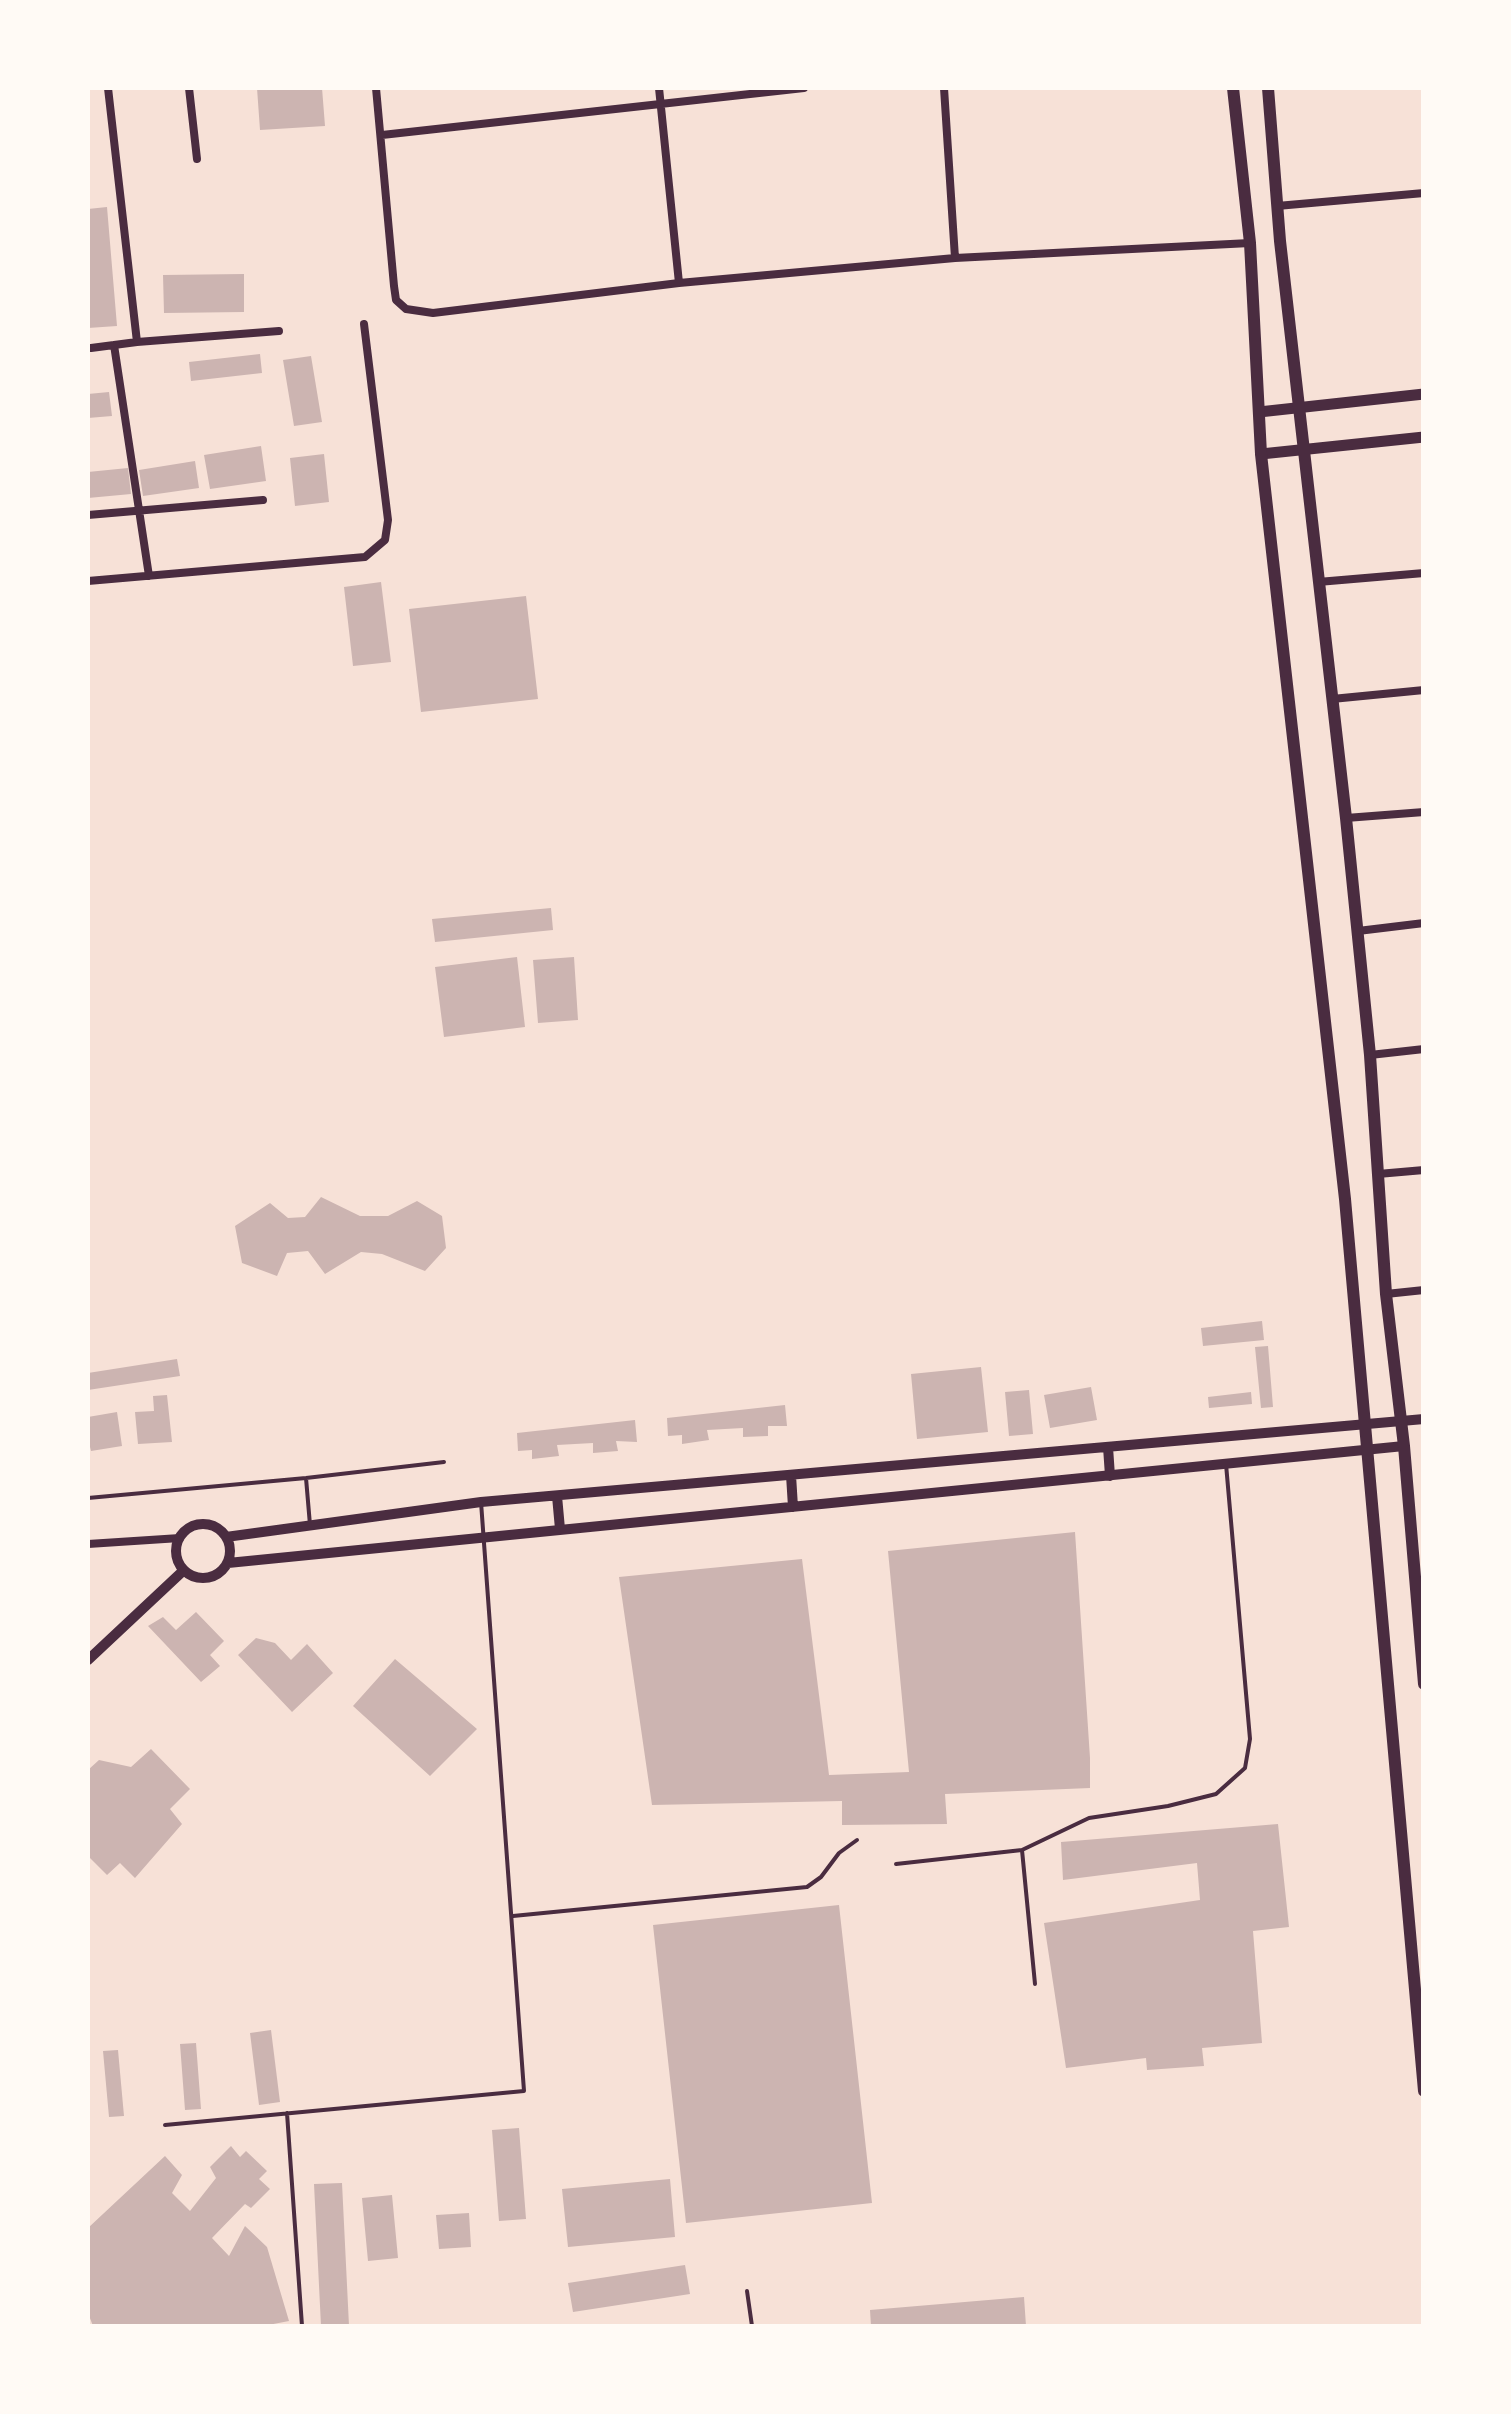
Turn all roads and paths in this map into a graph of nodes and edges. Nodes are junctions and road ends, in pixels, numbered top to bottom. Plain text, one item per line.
1 (108, 88) edge
2 (189, 88) edge
3 (376, 88) edge
4 (659, 88) edge
5 (804, 88) edge
6 (944, 88) edge
7 (1232, 88) edge
8 (1268, 88) edge
9 (661, 104) junction
10 (382, 135) junction
11 (197, 158) dead end
12 (1424, 192) edge
13 (1277, 206) junction
14 (1250, 243) junction
15 (956, 258) junction
16 (679, 283) junction
17 (364, 324) dead end
18 (279, 331) dead end
19 (136, 342) junction
20 (114, 345) junction
21 (91, 348) dead end
22 (1424, 394) edge
23 (1299, 406) junction
24 (1259, 412) junction
25 (1424, 437) edge
26 (1304, 450) junction
27 (1261, 454) junction
28 (263, 500) dead end
29 (139, 511) junction
30 (88, 515) edge
31 (1424, 573) edge
32 (149, 576) junction
33 (88, 581) edge
34 (1318, 582) junction
35 (1424, 690) edge
36 (1332, 699) junction
37 (1424, 812) edge
38 (1346, 818) junction
39 (1424, 923) edge
40 (1358, 931) junction
41 (1424, 1049) edge
42 (1370, 1055) junction
43 (1424, 1170) edge
44 (1378, 1174) junction
45 (1424, 1290) edge
46 (1386, 1294) junction
47 (1424, 1419) edge
48 (1400, 1422) junction
49 (1365, 1425) junction
50 (1404, 1446) junction
51 (1108, 1448) junction
52 (1367, 1451) junction
53 (444, 1462) dead end
54 (1226, 1464) junction
55 (790, 1475) junction
56 (1110, 1476) junction
57 (306, 1478) junction
58 (557, 1496) junction
59 (88, 1498) edge
60 (482, 1502) junction
61 (793, 1506) junction
62 (310, 1526) junction
63 (560, 1529) junction
64 (226, 1537) junction
65 (484, 1537) junction
66 (180, 1538) junction
67 (88, 1544) edge
68 (228, 1563) junction
69 (184, 1570) junction
70 (1421, 1652) edge
71 (88, 1660) edge
72 (1424, 1684) edge
73 (857, 1840) dead end
74 (1022, 1850) junction
75 (896, 1864) dead end
76 (512, 1916) junction
77 (1035, 1984) dead end
78 (1424, 2091) edge
79 (288, 2113) junction
80 (164, 2124) dead end
81 (748, 2291) dead end
82 (302, 2326) edge
83 (752, 2326) edge

1 - 19 street
2 - 11 street
3 - 10 street
4 - 9 street
5 - 9 street
6 - 15 street
7 - 14 main road
8 - 13 main road
9 - 10 street
9 - 16 street
10 - 16 street
12 - 13 street
13 - 23 main road
14 - 15 street
14 - 24 main road
15 - 16 street
17 - 32 street
18 - 19 street
19 - 20 street
20 - 21 street
20 - 29 street
22 - 23 main road
23 - 24 main road
23 - 26 main road
24 - 27 main road
25 - 26 main road
26 - 27 main road
26 - 34 main road
27 - 49 main road
28 - 29 street
29 - 30 street
29 - 32 street
31 - 34 street
32 - 33 street
34 - 36 main road
35 - 36 street
36 - 38 main road
37 - 38 street
38 - 40 main road
39 - 40 street
40 - 42 main road
41 - 42 street
42 - 44 main road
43 - 44 street
44 - 46 main road
45 - 46 street
46 - 48 main road
47 - 48 street
48 - 49 street
48 - 50 main road
49 - 51 street
49 - 52 main road
50 - 52 street
50 - 70 main road
51 - 55 street
51 - 56 street
52 - 54 street
52 - 78 main road
53 - 57 lane
54 - 56 street
54 - 74 lane
55 - 58 street
55 - 61 street
56 - 61 street
57 - 59 lane
57 - 62 lane
58 - 60 street
58 - 63 street
60 - 62 street
60 - 65 lane
61 - 63 street
62 - 64 street
63 - 65 street
64 - 66 street
64 - 68 street
65 - 68 street
65 - 76 lane
66 - 67 street
66 - 69 street
68 - 69 street
69 - 71 street
70 - 72 main road
73 - 76 lane
74 - 75 lane
74 - 77 lane
76 - 79 lane
79 - 80 lane
79 - 82 lane
81 - 83 lane

